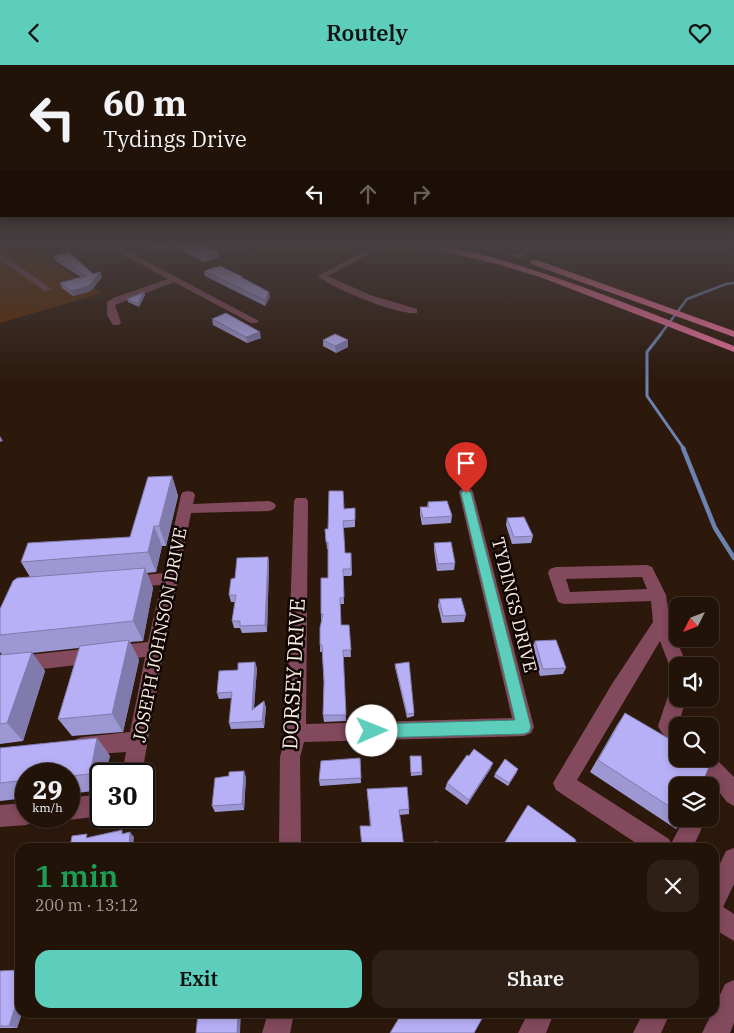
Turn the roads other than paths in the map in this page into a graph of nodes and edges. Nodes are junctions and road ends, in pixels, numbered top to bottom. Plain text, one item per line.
1 (141, 291) edge
2 (195, 291) edge
3 (351, 291) edge
4 (580, 291) edge
5 (616, 291) edge
6 (414, 311) dead end
7 (254, 321) dead end
8 (116, 323) dead end
9 (732, 334) edge
10 (732, 348) edge
11 (466, 493) dead end
12 (301, 501) dead end
13 (269, 506) dead end
14 (170, 578) junction
15 (112, 583) edge
16 (658, 595) junction
17 (662, 623) junction
18 (155, 649) junction
19 (674, 657) edge
20 (0, 666) edge
21 (296, 733) junction
22 (139, 741) junction
23 (69, 748) edge
24 (134, 763) edge
25 (719, 784) edge
26 (734, 795) edge
27 (15, 814) edge
28 (0, 816) edge
29 (691, 827) edge
30 (290, 843) edge
31 (655, 843) edge
32 (683, 843) edge
33 (734, 859) edge
34 (719, 890) edge
35 (719, 918) edge
36 (734, 929) edge
37 (734, 993) edge
38 (280, 1018) edge
39 (538, 1018) edge
40 (655, 1018) edge
41 (276, 1033) edge
42 (532, 1033) edge
43 (647, 1033) edge
44 (716, 1033) edge

1 - 8 street
2 - 7 street
3 - 6 street
4 - 10 main road
5 - 9 main road
11 - 21 street, TYDINGS DRIVE
12 - 21 street, DORSEY DRIVE
13 - 14 street, JOSEPH JOHNSON DRIVE
14 - 15 street
14 - 18 street, JOSEPH JOHNSON DRIVE
16 - 16 street
16 - 17 street
17 - 19 street
17 - 31 street
18 - 20 street
18 - 22 street, JOSEPH JOHNSON DRIVE
21 - 30 street, DORSEY DRIVE
22 - 23 street
22 - 24 street, JOSEPH JOHNSON DRIVE
25 - 26 street
27 - 28 street
29 - 32 street
33 - 34 street
35 - 36 street
37 - 44 street
38 - 41 street
39 - 42 street
40 - 43 street

